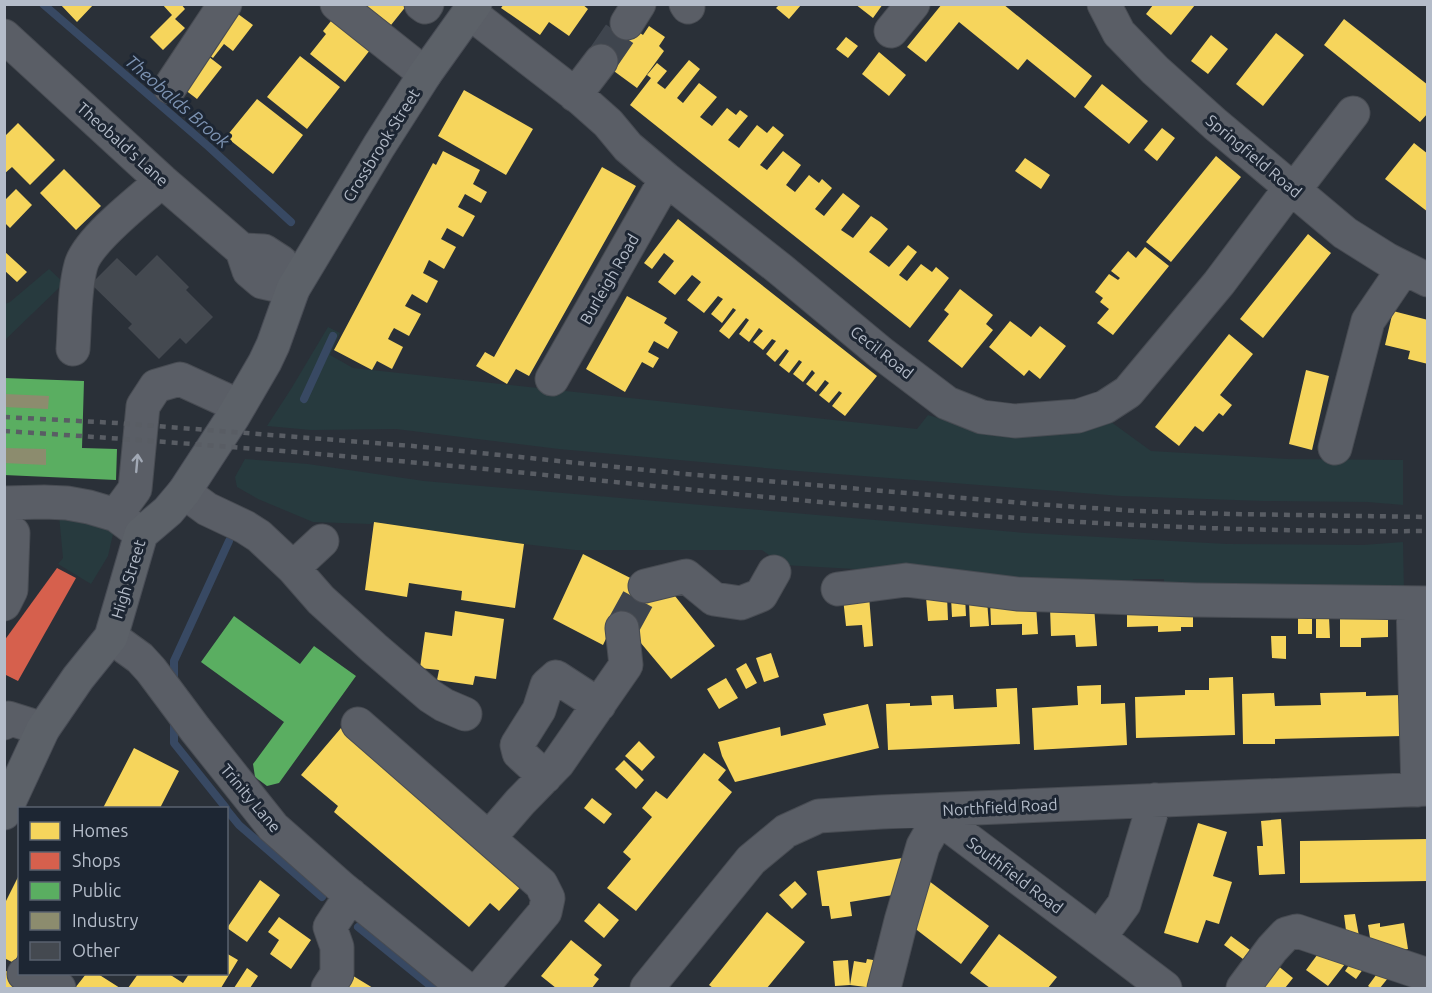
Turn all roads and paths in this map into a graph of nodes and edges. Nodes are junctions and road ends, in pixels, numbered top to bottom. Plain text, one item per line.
1 (205, 4) edge
2 (225, 4) edge
3 (337, 4) edge
4 (421, 4) edge
5 (427, 4) edge
6 (913, 4) edge
7 (1104, 4) edge
8 (472, 8) edge
9 (891, 31) dead end
10 (4, 36) edge
11 (601, 61) tunnel mouth
12 (425, 74) junction
13 (576, 95) junction
14 (1353, 113) dead end
15 (666, 179) junction
16 (162, 181) junction
17 (1293, 189) junction
18 (1416, 274) edge
19 (293, 289) junction
20 (73, 349) dead end
21 (552, 379) dead end
22 (239, 406) junction
23 (1335, 448) dead end
24 (184, 492) junction
25 (4, 503) edge
26 (129, 525) junction
27 (13, 533) dead end
28 (322, 541) dead end
29 (293, 568) junction
30 (774, 572) dead end
31 (645, 586) dead end
32 (838, 589) dead end
33 (1420, 603) edge
34 (4, 604) edge
35 (622, 628) tunnel mouth
36 (111, 637) junction
37 (599, 705) junction
38 (465, 714) dead end
39 (6, 719) edge
40 (358, 724) dead end
41 (43, 729) junction
42 (545, 777) junction
43 (1423, 790) edge
44 (1155, 800) junction
45 (10, 811) edge
46 (935, 814) junction
47 (489, 838) junction
48 (351, 895) junction
49 (1100, 938) junction
50 (4, 964) edge
51 (18, 971) edge
52 (27, 975) edge
53 (1428, 975) edge
54 (59, 988) edge
55 (328, 988) edge
56 (465, 988) edge
57 (482, 988) edge
58 (647, 988) edge
59 (884, 988) edge
60 (1165, 988) edge
61 (1243, 988) edge

1 - 2 street
3 - 12 street
4 - 5 street
6 - 9 street
7 - 17 street, Springfield Road
8 - 12 main road, Crossbrook Street
8 - 13 street, Cecil Road
10 - 16 street, Theobald's Lane
11 - 13 street
12 - 19 main road, Crossbrook Street
13 - 15 street, Cecil Road
14 - 17 street, Cecil Road
15 - 17 street, Cecil Road
15 - 21 street, Burleigh Road
16 - 19 street, Theobald's Lane
16 - 20 street
17 - 18 street, Springfield Road
18 - 23 street
19 - 22 main road, High Street
22 - 24 main road, High Street
26 -> 22 street
24 - 26 main road, High Street
24 - 29 street
25 - 26 street
26 - 36 main road, High Street
27 - 34 street
28 - 29 street
29 - 38 street
30 - 31 street
32 - 33 street
33 - 43 street
35 - 37 street
36 - 41 main road, High Street
36 - 48 street, Trinity Lane
37 - 42 street
37 - 42 street
39 - 41 street
40 - 47 street
41 - 45 main road, High Street
42 - 47 street
43 - 44 street, Northfield Road
44 - 46 street, Northfield Road
44 - 49 street
46 - 49 street, Southfield Road
46 - 58 street, Northfield Road
46 - 59 street
47 - 57 street
48 - 55 street
48 - 56 street, Trinity Lane
49 - 60 street, Southfield Road
50 - 51 street
52 - 54 street
53 - 61 street

